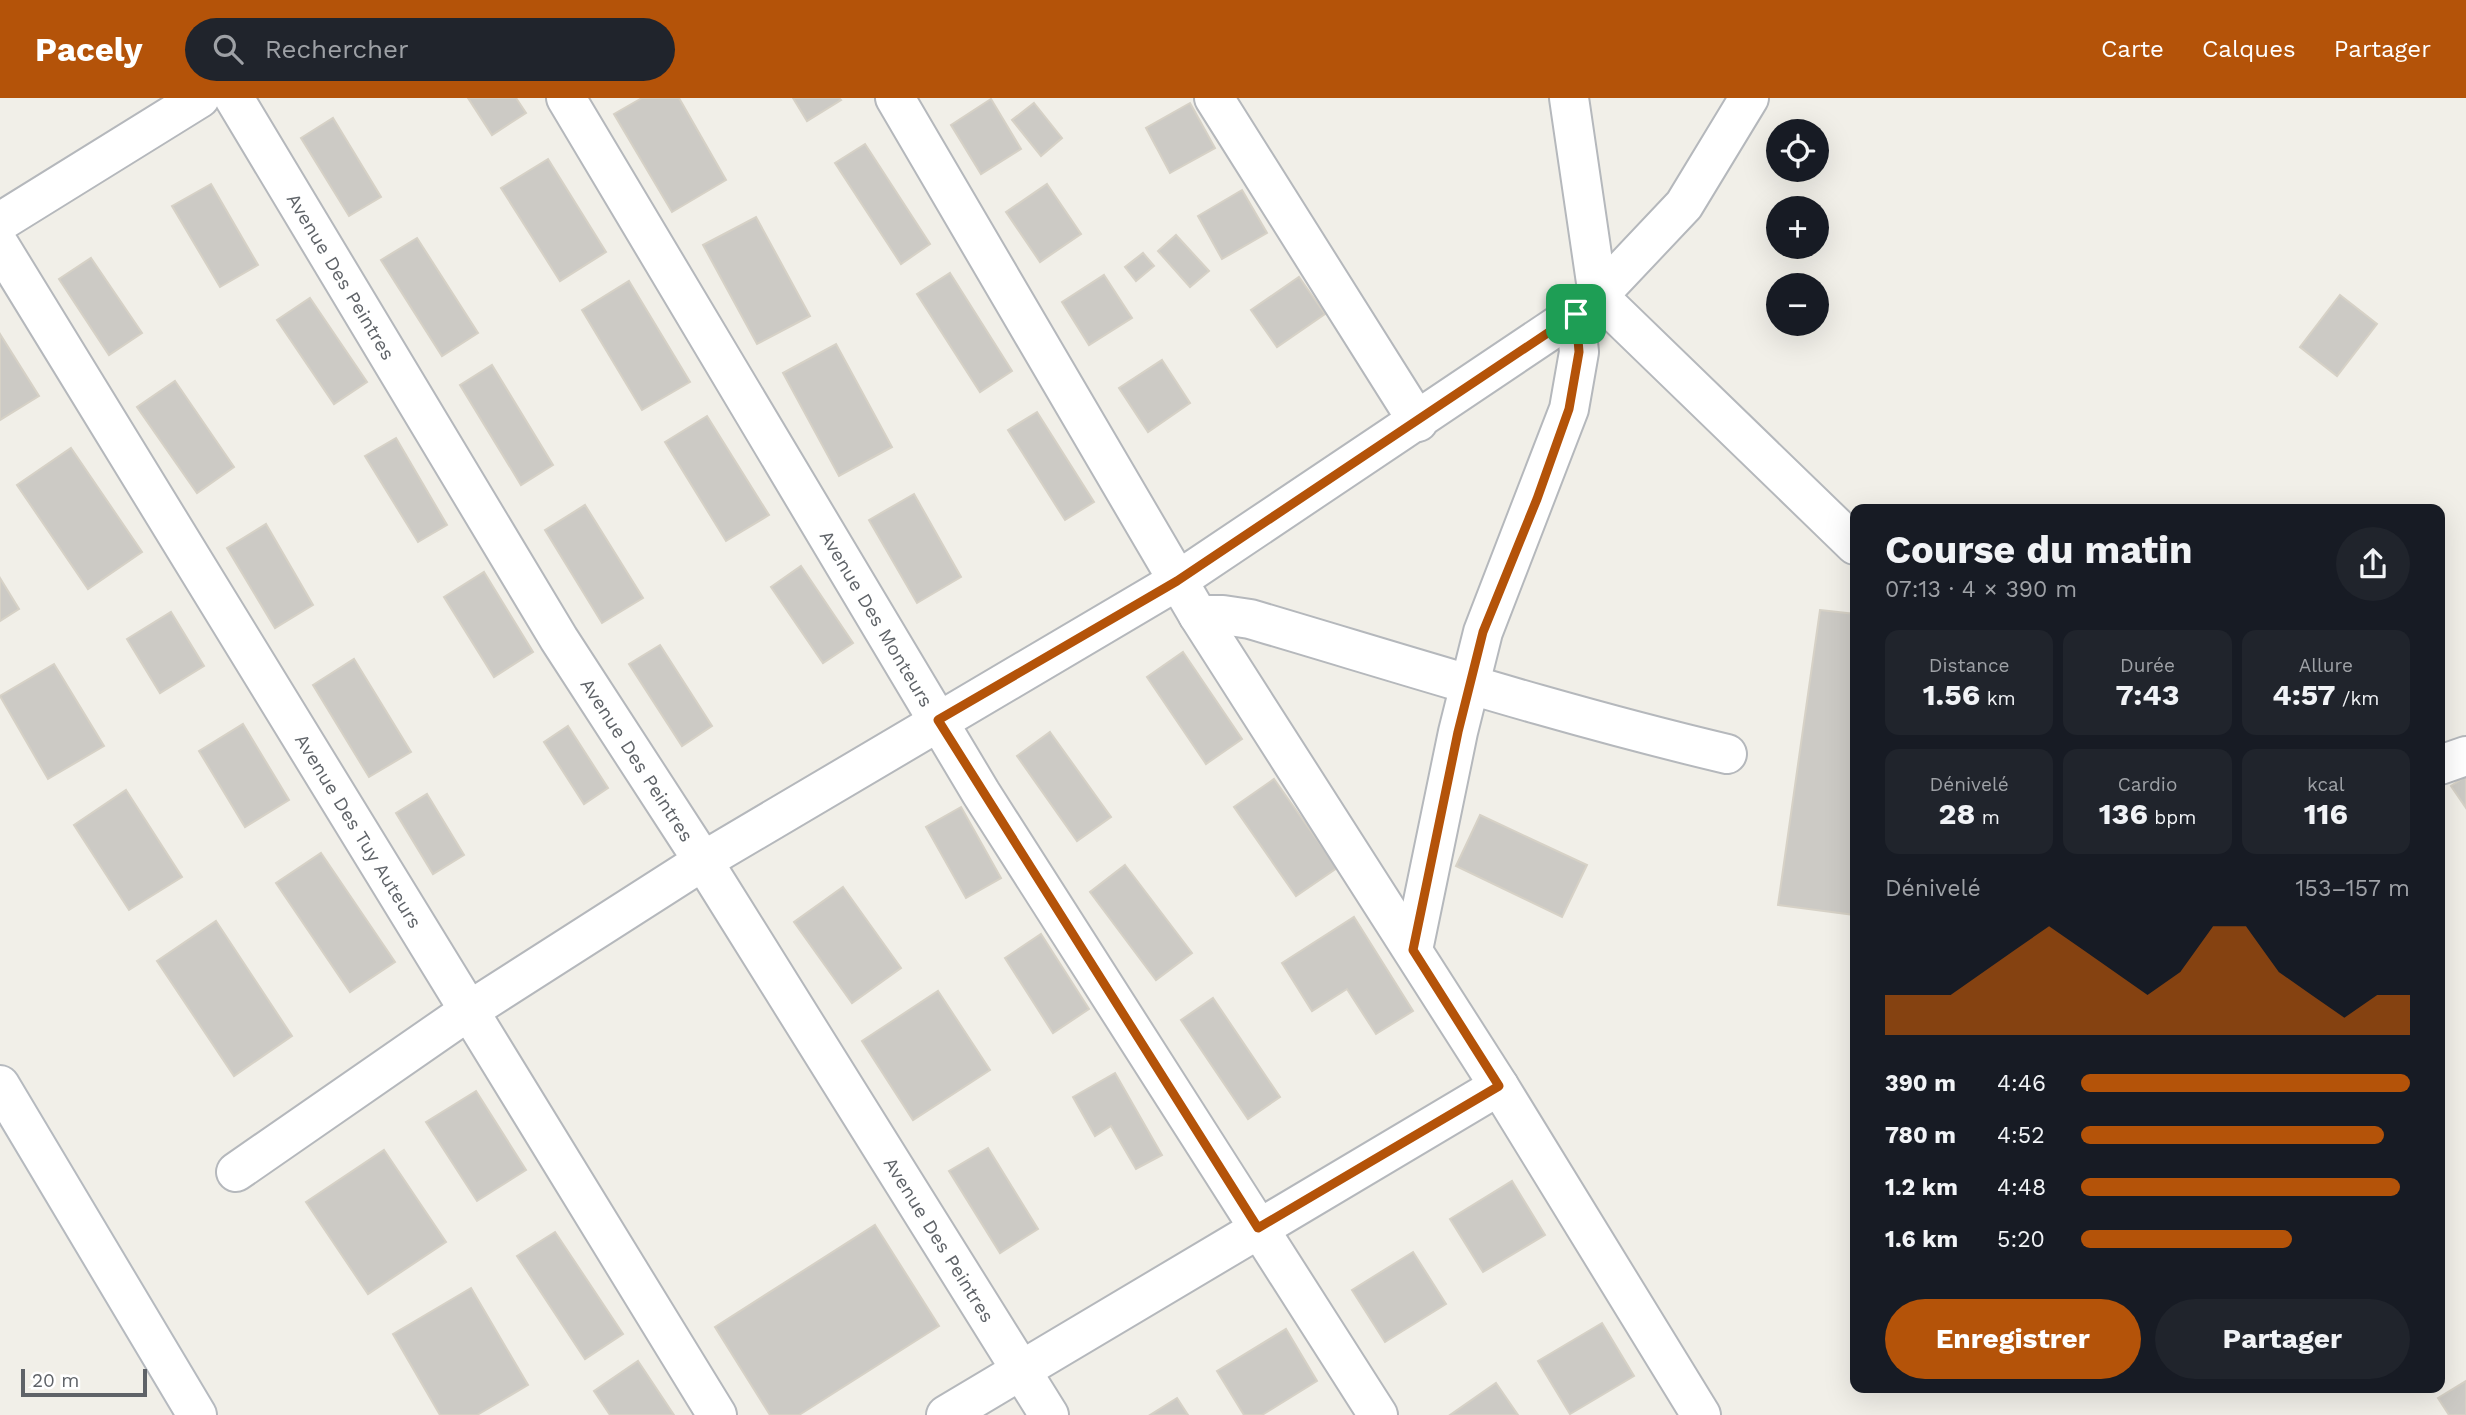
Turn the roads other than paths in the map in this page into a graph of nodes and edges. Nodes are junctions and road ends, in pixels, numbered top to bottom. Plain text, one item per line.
1 (200, 98) edge
2 (234, 98) edge
3 (566, 98) edge
4 (895, 98) edge
5 (1214, 98) edge
6 (1569, 98) edge
7 (1749, 98) edge
8 (0, 222) edge
9 (0, 246) edge
10 (1587, 305) junction
11 (1418, 422) junction
12 (1850, 541) edge
13 (1177, 581) junction
14 (1198, 615) junction
15 (1470, 682) junction
16 (938, 720) junction
17 (1727, 754) dead end
18 (2466, 756) edge
19 (2445, 763) edge
20 (704, 862) junction
21 (1413, 950) junction
22 (467, 1012) junction
23 (0, 1085) edge
24 (1499, 1086) junction
25 (236, 1172) dead end
26 (1258, 1228) junction
27 (1021, 1369) junction
28 (197, 1415) edge
29 (717, 1415) edge
30 (946, 1415) edge
31 (1049, 1415) edge
32 (1378, 1415) edge
33 (1702, 1415) edge

1 - 8 street
2 - 20 street, Avenue Des Peintres
3 - 16 street, Avenue Des Monteurs
4 - 13 street
5 - 11 street
6 - 10 street
7 - 10 street
9 - 22 street, Avenue Des Tuy Auteurs
10 - 11 street
10 - 12 street
10 - 15 street
11 - 13 street
13 - 14 street
13 - 16 street
14 - 15 street
14 - 21 street
15 - 17 street
15 - 21 street
16 - 20 street
16 - 26 street, Avenue Des Monteurs
18 - 19 street
20 - 22 street
20 - 27 street, Avenue Des Peintres
21 - 24 street
22 - 25 street
22 - 29 street, Avenue Des Tuy Auteurs
23 - 28 street
24 - 26 street
24 - 33 street
26 - 27 street
26 - 32 street, Avenue Des Monteurs
27 - 30 street
27 - 31 street, Avenue Des Peintres

